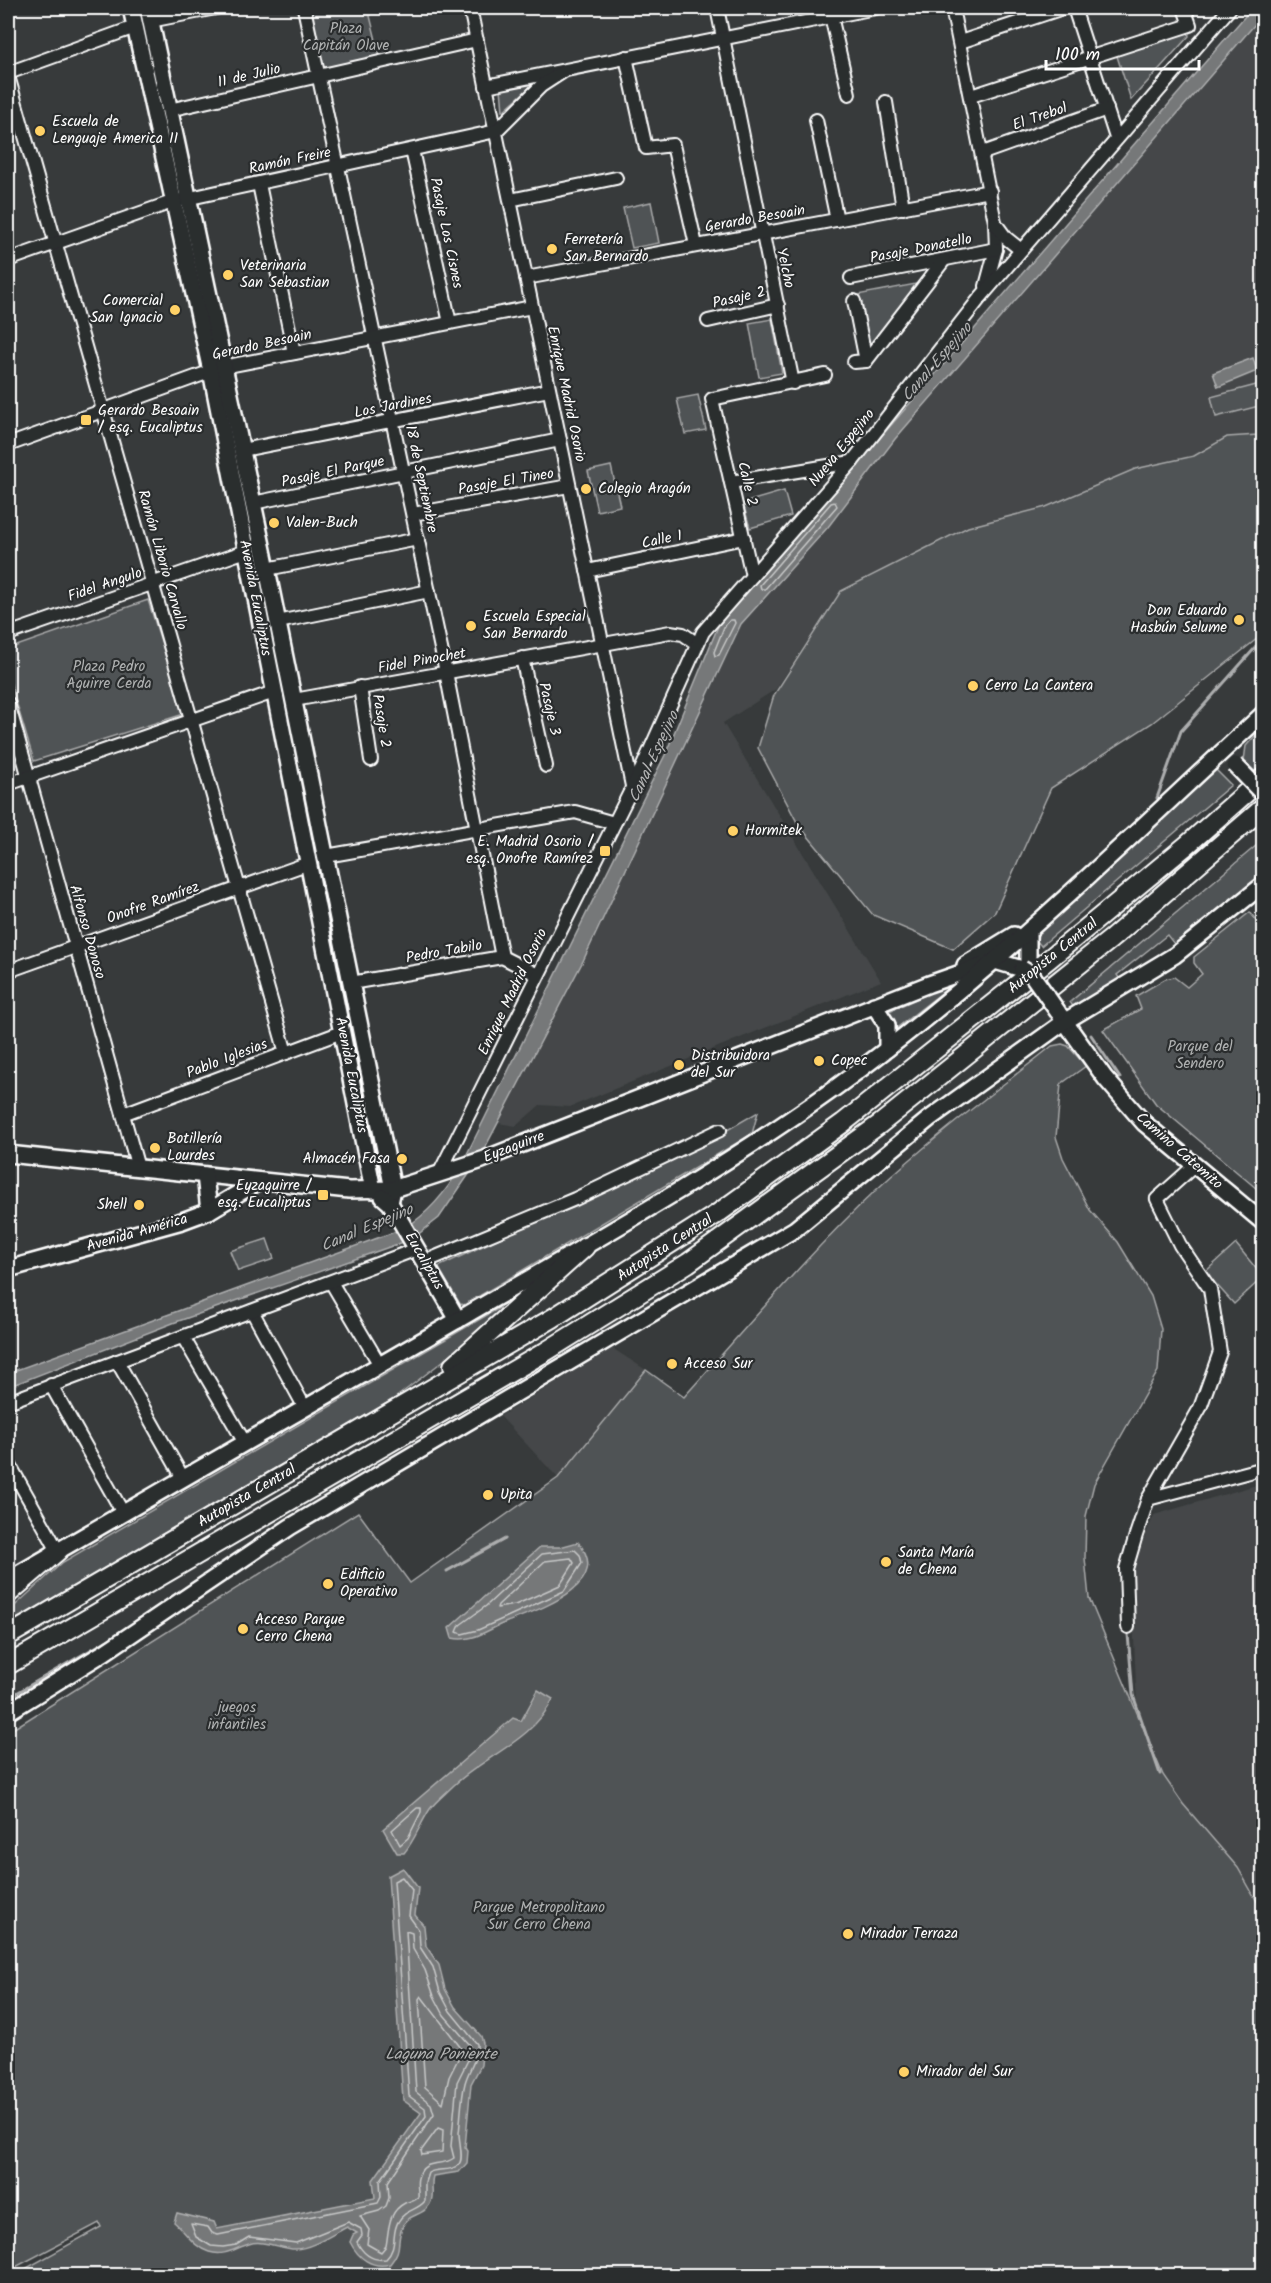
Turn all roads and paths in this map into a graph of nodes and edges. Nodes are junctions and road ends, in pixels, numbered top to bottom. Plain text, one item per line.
1 (130, 8) edge
2 (216, 8) edge
3 (304, 8) edge
4 (470, 8) edge
5 (717, 8) edge
6 (875, 8) edge
7 (952, 8) edge
8 (1063, 8) edge
9 (1074, 8) edge
10 (1184, 8) edge
11 (1214, 8) edge
12 (1230, 8) edge
13 (149, 14) edge
14 (831, 16) junction
15 (1218, 21) junction
16 (135, 27) junction
17 (723, 38) junction
18 (477, 40) junction
19 (960, 42) junction
20 (626, 57) junction
21 (1089, 58) junction
22 (564, 71) junction
23 (8, 75) edge
24 (319, 76) junction
25 (486, 86) junction
26 (849, 94) dead end
27 (971, 96) junction
28 (886, 102) dead end
29 (1107, 109) junction
30 (169, 110) junction
31 (816, 120) dead end
32 (496, 131) junction
33 (1116, 138) junction
34 (412, 150) junction
35 (983, 153) junction
36 (339, 166) junction
37 (616, 178) dead end
38 (260, 184) junction
39 (990, 191) junction
40 (188, 199) junction
41 (510, 200) junction
42 (172, 202) junction
43 (903, 208) junction
44 (837, 220) junction
45 (995, 222) junction
46 (763, 233) junction
47 (55, 243) junction
48 (696, 245) junction
49 (996, 249) junction
50 (1019, 253) junction
51 (8, 260) edge
52 (944, 260) junction
53 (526, 278) junction
54 (851, 278) dead end
55 (980, 298) junction
56 (855, 301) dead end
57 (778, 305) junction
58 (532, 307) junction
59 (708, 321) dead end
60 (450, 323) junction
61 (376, 337) junction
62 (294, 353) junction
63 (217, 369) junction
64 (825, 375) dead end
65 (793, 383) junction
66 (549, 390) junction
67 (103, 410) junction
68 (393, 422) junction
69 (560, 440) junction
70 (8, 445) edge
71 (242, 450) junction
72 (852, 462) junction
73 (404, 472) junction
74 (731, 482) junction
75 (569, 486) junction
76 (253, 503) junction
77 (413, 514) junction
78 (744, 538) junction
79 (418, 539) junction
80 (246, 552) junction
81 (267, 569) junction
82 (587, 572) junction
83 (752, 576) junction
84 (153, 584) junction
85 (429, 591) junction
86 (278, 622) junction
87 (8, 634) edge
88 (602, 643) junction
89 (696, 643) junction
90 (522, 657) junction
91 (446, 672) junction
92 (360, 687) junction
93 (274, 692) junction
94 (294, 700) junction
95 (8, 704) edge
96 (1263, 713) edge
97 (191, 720) junction
98 (650, 745) junction
99 (1222, 752) junction
100 (371, 760) dead end
101 (627, 765) junction
102 (546, 766) dead end
103 (28, 777) junction
104 (1263, 777) edge
105 (8, 784) edge
106 (632, 786) junction
107 (1263, 795) edge
108 (1263, 807) edge
109 (614, 823) junction
110 (477, 829) junction
111 (326, 855) junction
112 (309, 863) junction
113 (1263, 884) edge
114 (238, 888) junction
115 (1056, 906) junction
116 (1028, 932) junction
117 (76, 946) junction
118 (502, 957) junction
119 (996, 961) junction
120 (1027, 970) junction
121 (8, 971) edge
122 (538, 975) junction
123 (351, 983) junction
124 (929, 984) junction
125 (874, 1005) junction
126 (1085, 1009) junction
127 (1061, 1017) junction
128 (342, 1032) junction
129 (1079, 1043) junction
130 (887, 1049) junction
131 (286, 1053) junction
132 (123, 1114) junction
133 (720, 1130) dead end
134 (8, 1154) edge
135 (1194, 1166) junction
136 (138, 1168) junction
137 (446, 1172) junction
138 (205, 1175) junction
139 (259, 1181) junction
140 (373, 1190) junction
141 (391, 1196) junction
142 (209, 1211) junction
143 (1263, 1223) edge
144 (585, 1246) junction
145 (418, 1251) junction
146 (8, 1269) edge
147 (331, 1282) junction
148 (252, 1311) junction
149 (458, 1320) junction
150 (183, 1337) junction
151 (117, 1361) junction
152 (380, 1365) junction
153 (51, 1385) junction
154 (8, 1402) edge
155 (404, 1404) junction
156 (305, 1408) junction
157 (244, 1443) junction
158 (1263, 1468) edge
159 (9, 1469) edge
160 (183, 1478) junction
161 (1148, 1499) junction
162 (123, 1513) junction
163 (58, 1551) junction
164 (8, 1580) edge
165 (8, 1594) edge
166 (1128, 1627) dead end
167 (8, 1636) edge
168 (8, 1665) edge
169 (8, 1712) edge

1 - 16 main road, Avenida Eucaliptus
2 - 13 street
3 - 24 street, 18 de Septiembre
4 - 18 street, Enrique Madrid Osorio
5 - 17 street, Yelcho
6 - 14 street
7 - 19 street
8 - 19 street
9 - 21 street
10 - 21 street
11 - 15 street
12 - 15 street, Nueva Espejino
13 - 30 main road, Avenida Eucaliptus
14 - 17 street
14 - 26 street
15 - 33 street, Nueva Espejino
16 - 23 street
16 - 42 main road, Avenida Eucaliptus
17 - 20 street
17 - 46 street, Yelcho
18 - 24 street, 11 de Julio
18 - 25 street, Enrique Madrid Osorio
19 - 27 street
20 - 22 street
20 - 48 street
21 - 27 street
21 - 29 street
22 - 25 street
22 - 32 street
23 - 47 street, Ramón Liborio Carvallo
24 - 30 street, 11 de Julio
24 - 36 street, 18 de Septiembre
25 - 32 street, Enrique Madrid Osorio
27 - 35 street
28 - 43 street
29 - 33 street
29 - 35 street, El Trebol
30 - 40 main road, Avenida Eucaliptus
31 - 44 street
32 - 34 street, Ramón Freire
32 - 41 street, Enrique Madrid Osorio
33 - 50 street, Nueva Espejino
34 - 36 street, Ramón Freire
34 - 60 street, Pasaje Los Cisnes
35 - 39 street
36 - 38 street, Ramón Freire
36 - 61 street, 18 de Septiembre
37 - 41 street
38 - 40 street, Ramón Freire
38 - 62 street
39 - 43 street, Gerardo Besoain
39 - 45 street
40 - 42 street, Ramón Freire
40 - 63 main road, Avenida Eucaliptus
41 - 53 street, Enrique Madrid Osorio
42 - 47 street, Ramón Freire
42 - 63 main road, Avenida Eucaliptus
43 - 44 street, Gerardo Besoain
44 - 46 street, Gerardo Besoain
45 - 49 street
45 - 50 street
46 - 48 street, Gerardo Besoain
46 - 57 street, Yelcho
47 - 51 street, Ramón Freire
47 - 67 street, Ramón Liborio Carvallo
48 - 53 street, Gerardo Besoain
49 - 50 street
49 - 52 street, Pasaje Donatello
49 - 55 street
50 - 55 street, Nueva Espejino
52 - 54 street, Pasaje Donatello
52 - 56 street
53 - 58 street, Enrique Madrid Osorio
55 - 72 street, Nueva Espejino
57 - 59 street, Pasaje 2
57 - 65 street, Yelcho
58 - 60 street, Gerardo Besoain
58 - 66 street, Enrique Madrid Osorio
60 - 61 street, Gerardo Besoain
61 - 62 street, Gerardo Besoain
61 - 68 street, 18 de Septiembre
62 - 63 street, Gerardo Besoain
63 - 67 street, Gerardo Besoain
63 - 71 main road, Avenida Eucaliptus
63 - 80 main road, Avenida Eucaliptus
64 - 65 street
65 - 74 street, Calle 2
66 - 68 street, Los Jardines
66 - 69 street, Enrique Madrid Osorio
67 - 70 street, Gerardo Besoain
67 - 84 street, Ramón Liborio Carvallo
68 - 71 street, Los Jardines
68 - 73 street, 18 de Septiembre
69 - 73 street, Pasaje El Parque
69 - 75 street, Enrique Madrid Osorio
71 - 76 main road, Avenida Eucaliptus
72 - 74 street
72 - 83 street, Nueva Espejino
73 - 76 street, Pasaje El Parque
73 - 77 street, 18 de Septiembre
74 - 78 street, Calle 2
75 - 77 street, Pasaje El Tineo
75 - 82 street, Enrique Madrid Osorio
76 - 81 main road, Avenida Eucaliptus
77 - 79 street, 18 de Septiembre
78 - 82 street, Calle 1
78 - 83 street, Calle 2
79 - 81 street
79 - 85 street, 18 de Septiembre
80 - 84 street, Fidel Angulo
80 - 93 main road, Avenida Eucaliptus
81 - 86 main road, Avenida Eucaliptus
82 - 88 street, Enrique Madrid Osorio
83 - 89 street, Nueva Espejino
84 - 87 street, Fidel Angulo
84 - 97 street, Ramón Liborio Carvallo
85 - 86 street
85 - 91 street, 18 de Septiembre
86 - 94 main road, Avenida Eucaliptus
88 - 89 street, Fidel Pinochet
88 - 90 street, Fidel Pinochet
88 - 101 street, Enrique Madrid Osorio
89 - 98 street, Nueva Espejino
90 - 91 street, Fidel Pinochet
90 - 102 street, Pasaje 3
91 - 92 street, Fidel Pinochet
91 - 110 street, 18 de Septiembre
92 - 94 street, Fidel Pinochet
92 - 100 street, Pasaje 2
93 - 97 street
93 - 112 main road, Avenida Eucaliptus
94 - 111 main road, Avenida Eucaliptus
95 - 103 street, Alfonso Donoso
96 - 99 main road
97 - 103 street
97 - 114 street, Ramón Liborio Carvallo
98 - 101 street
98 - 106 street, Nueva Espejino
99 - 107 main road, bridge
99 - 115 main road
101 - 106 street, Enrique Madrid Osorio
103 - 105 street
103 - 117 street, Alfonso Donoso
104 - 155 highway, Autopista Central
106 - 109 street, Nueva Espejino
108 - 168 highway, Autopista Central
109 - 110 street
109 - 122 street, Enrique Madrid Osorio
110 - 111 street
110 - 118 street, 18 de Septiembre
111 - 123 main road, Avenida Eucaliptus
112 - 114 street, Onofre Ramírez
112 - 128 main road, Avenida Eucaliptus
113 - 126 main road
114 - 117 street, Onofre Ramírez
114 - 131 street, Ramón Liborio Carvallo
115 - 116 main road
115 - 124 main road
116 - 119 main road
116 - 120 main road
117 - 121 street, Onofre Ramírez
117 - 132 street, Alfonso Donoso
118 - 122 street, Pedro Tabilo
118 - 123 street, Pedro Tabilo
119 - 120 main road
119 - 124 main road, Eyzaguirre
119 - 130 main road
120 - 127 main road, Camino Catemito, bridge
122 - 137 street, Enrique Madrid Osorio
123 - 141 main road, Avenida Eucaliptus
124 - 125 main road, Eyzaguirre
125 - 130 main road
125 - 137 main road, Eyzaguirre
126 - 127 main road
126 - 129 main road
127 - 129 main road, Camino Catemito
127 - 169 main road
128 - 131 street, Pablo Iglesias
128 - 140 main road, Avenida Eucaliptus
129 - 135 main road, Camino Catemito
130 - 144 main road
131 - 132 street, Pablo Iglesias
132 - 136 street, Alfonso Donoso
133 - 145 street
134 - 136 main road
135 - 143 main road, Camino Catemito
135 - 161 street
136 - 138 main road
137 - 141 main road, Eyzaguirre
138 - 139 main road
138 - 142 main road
139 - 140 main road
139 - 142 main road, Avenida América
140 - 141 main road, Eucaliptus
141 - 145 main road, Eucaliptus
142 - 146 main road, Avenida América
144 - 149 main road
144 - 155 highway
145 - 147 street
145 - 149 main road, Eucaliptus
147 - 148 street
147 - 152 street
148 - 150 street
148 - 156 street
149 - 152 main road
150 - 151 street
150 - 157 street
151 - 153 street
151 - 160 street
152 - 156 main road
153 - 154 street
153 - 162 street
155 - 167 highway, Autopista Central
156 - 157 main road
157 - 160 main road
158 - 161 street
159 - 163 street
160 - 162 main road
161 - 166 street
162 - 163 main road
163 - 164 main road
163 - 165 highway

